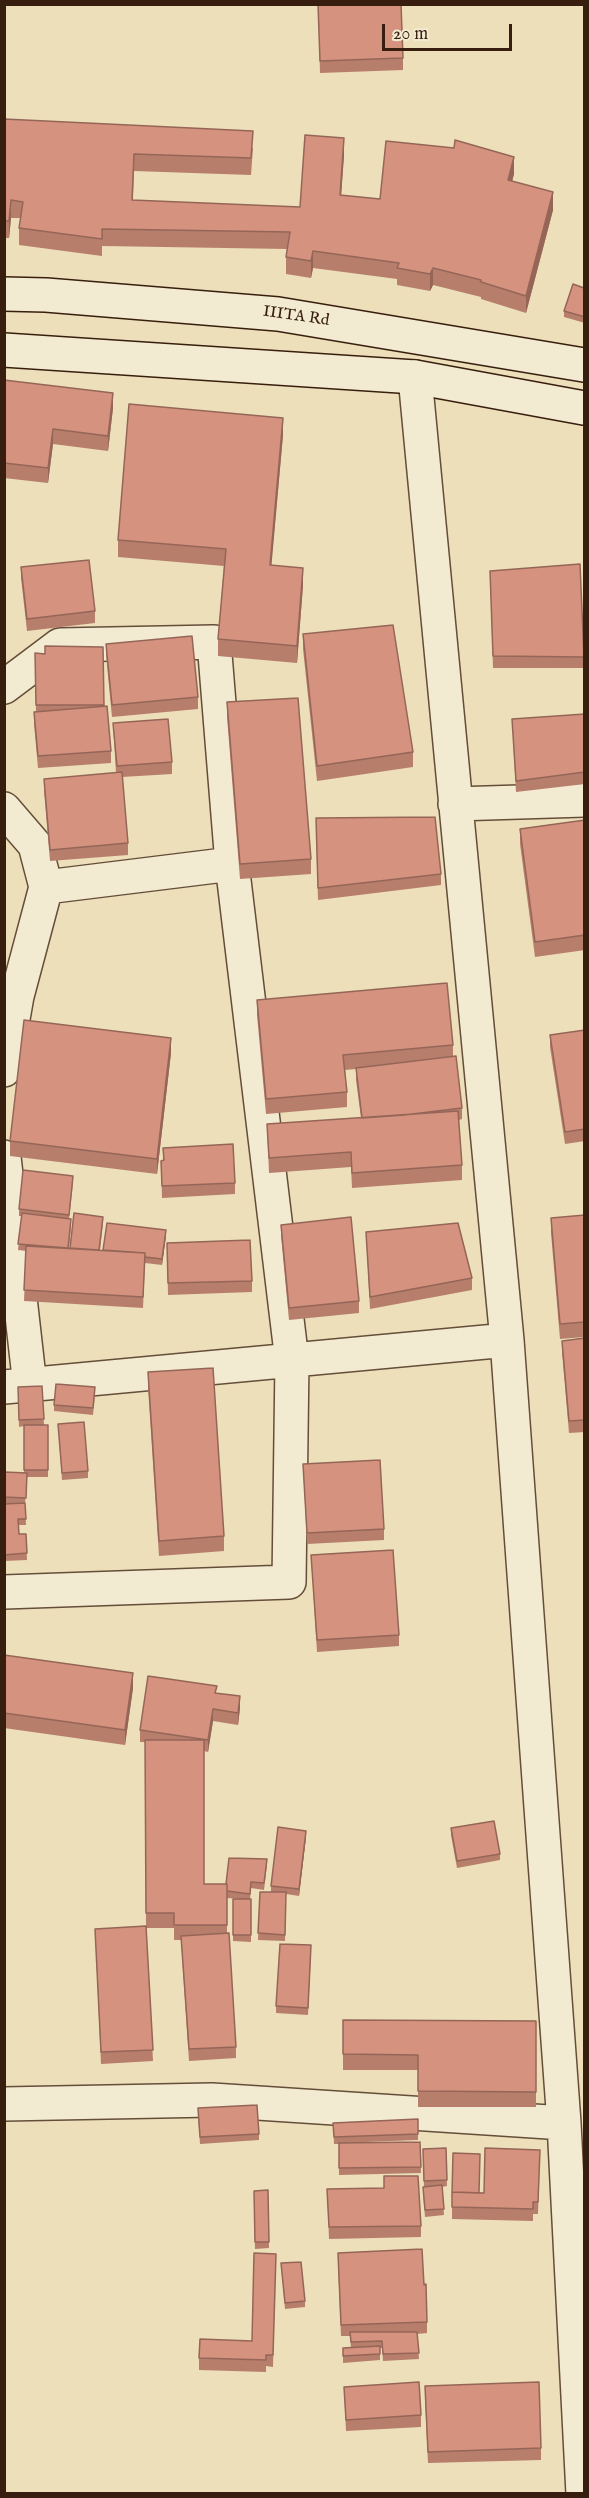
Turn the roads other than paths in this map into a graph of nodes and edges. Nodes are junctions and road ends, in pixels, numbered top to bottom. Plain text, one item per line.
1 (4, 294) edge
2 (4, 350) edge
3 (585, 365) edge
4 (415, 377) junction
5 (585, 408) edge
6 (4, 687) edge
7 (585, 800) edge
8 (456, 804) junction
9 (4, 809) edge
10 (232, 864) junction
11 (46, 887) junction
12 (4, 1070) edge
13 (4, 1157) edge
14 (507, 1340) junction
15 (291, 1361) junction
16 (17, 1386) edge
17 (4, 1592) edge
18 (4, 2104) edge
19 (564, 2123) junction
20 (583, 2493) edge

1 - 3 street, IIITA Rd
2 - 4 street
4 - 5 street
4 - 8 street
6 - 10 street
7 - 8 street
8 - 14 street
9 - 11 street
10 - 11 street
10 - 15 street
11 - 12 street
13 - 16 street
14 - 15 street
14 - 19 street
15 - 16 street
15 - 17 street
18 - 19 street
19 - 20 street

